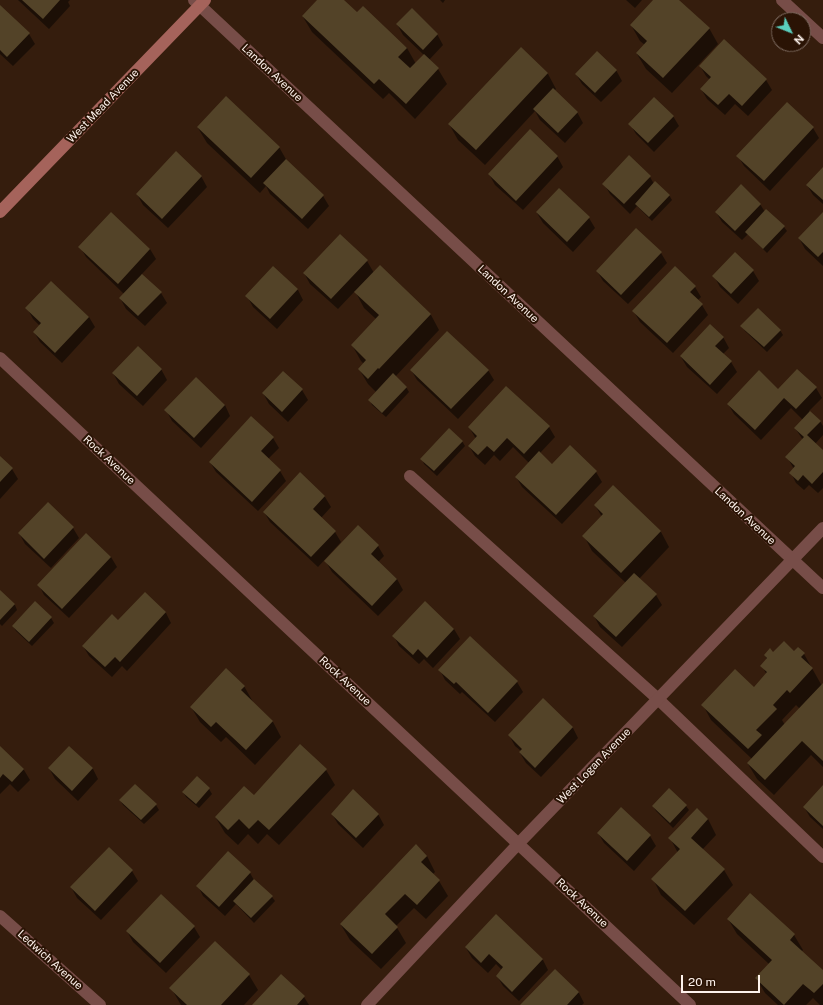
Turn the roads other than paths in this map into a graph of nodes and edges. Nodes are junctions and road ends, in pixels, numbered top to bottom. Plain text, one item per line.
1 (782, 0) edge
2 (200, 2) edge
3 (823, 38) edge
4 (0, 212) edge
5 (0, 358) edge
6 (410, 476) dead end
7 (823, 528) edge
8 (792, 560) junction
9 (823, 588) edge
10 (658, 699) junction
11 (519, 844) junction
12 (823, 857) edge
13 (0, 916) edge
14 (100, 1005) edge
15 (367, 1005) edge
16 (690, 1005) edge

1 - 3 street
2 - 4 street, West Mead Avenue
2 - 8 street, Landon Avenue
5 - 11 street, Rock Avenue
6 - 10 street
7 - 8 street, West Logan Avenue
8 - 9 street, Landon Avenue
8 - 10 street, West Logan Avenue
10 - 11 street, West Logan Avenue
10 - 12 street
11 - 15 street, West Logan Avenue
11 - 16 street, Rock Avenue
13 - 14 street, Ledwich Avenue

